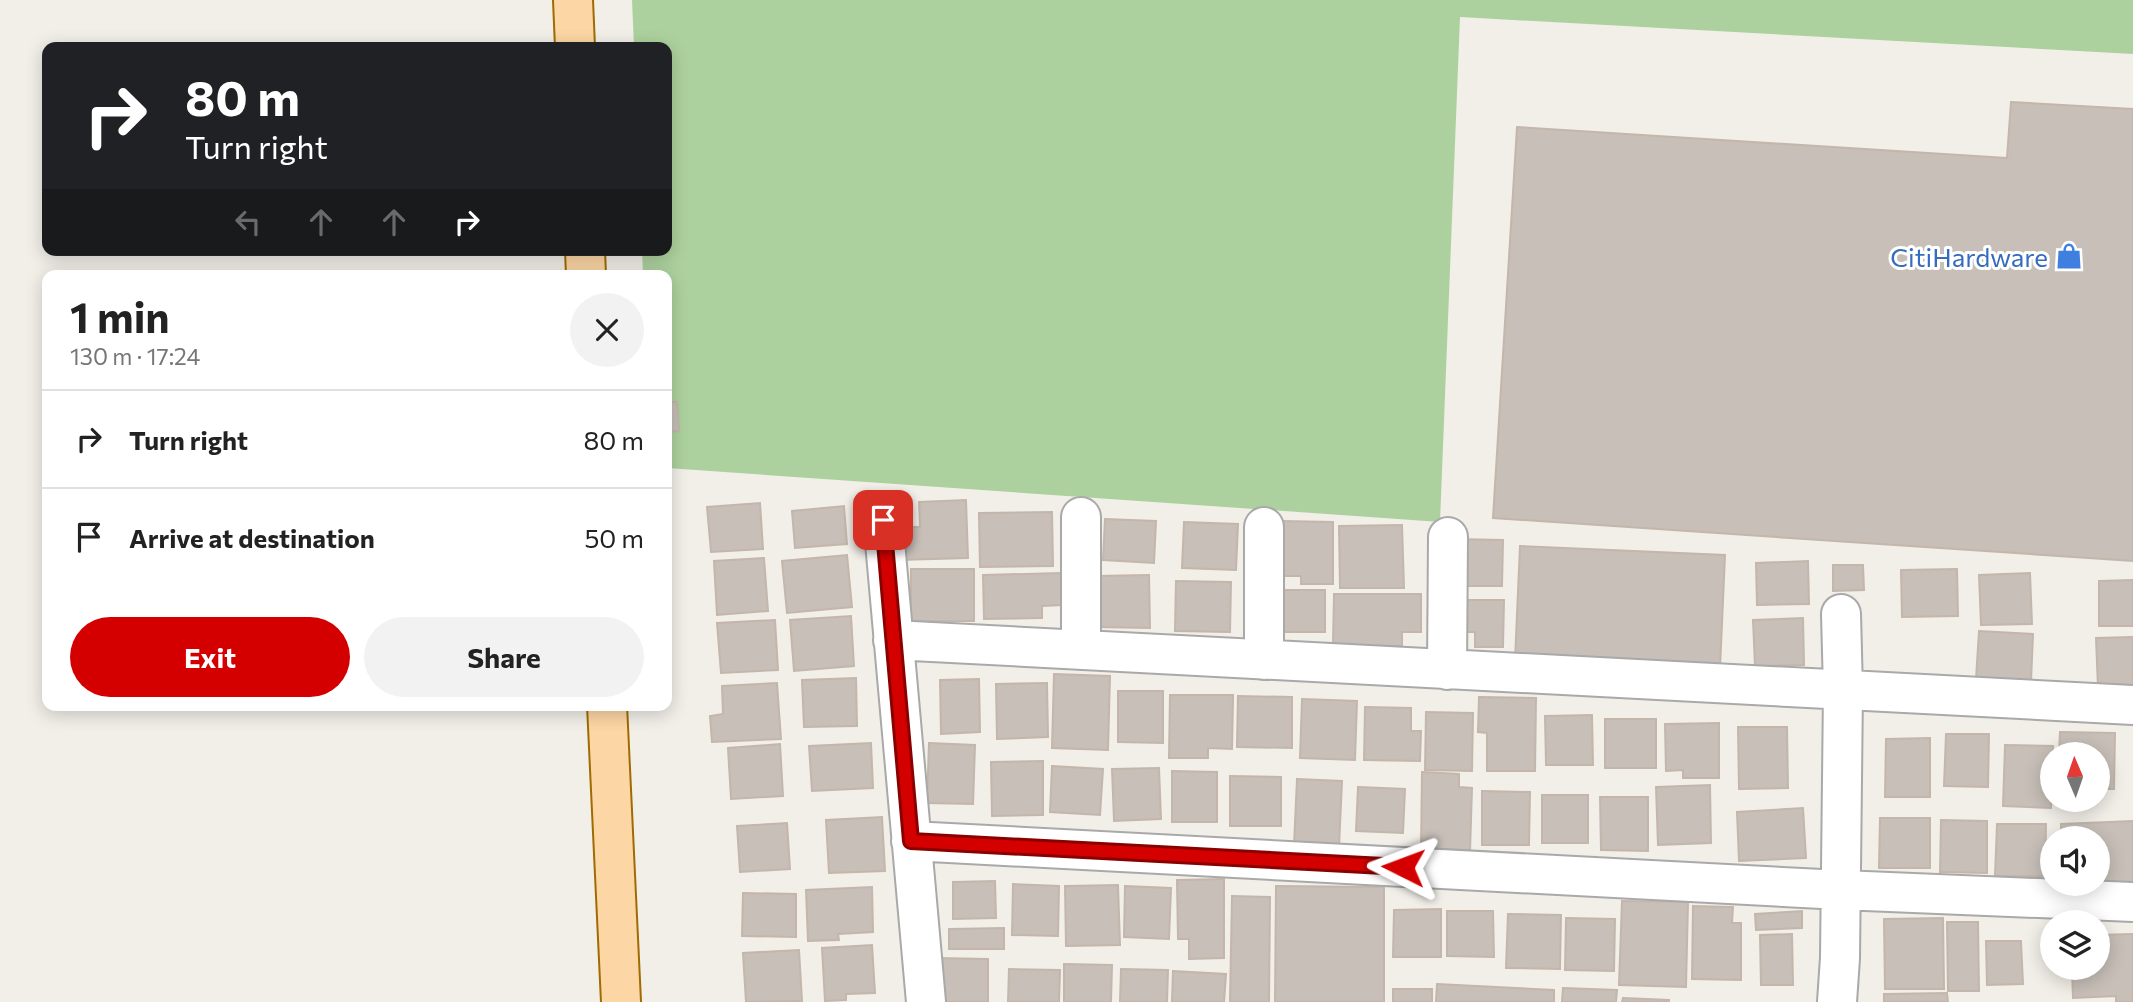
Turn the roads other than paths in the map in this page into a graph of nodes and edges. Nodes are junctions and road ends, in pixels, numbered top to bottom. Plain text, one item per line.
1 (573, 0) edge
2 (575, 42) edge
3 (1081, 517) dead end
4 (883, 520) dead end
5 (1264, 527) dead end
6 (1448, 537) dead end
7 (1841, 614) dead end
8 (894, 640) junction
9 (1081, 650) junction
10 (1264, 660) junction
11 (1447, 670) junction
12 (1843, 690) junction
13 (2133, 705) edge
14 (607, 711) edge
15 (911, 841) junction
16 (1841, 890) junction
17 (2133, 902) edge
18 (621, 1002) edge
19 (926, 1002) edge
20 (1837, 1002) edge

1 - 2 main road
3 - 9 street
4 - 8 street
5 - 10 street
6 - 11 street
7 - 12 street
8 - 9 street
8 - 15 street
9 - 10 street
10 - 11 street
11 - 12 street
12 - 13 street
12 - 16 street
14 - 18 main road
15 - 16 street
15 - 19 street
16 - 17 street
16 - 20 street

